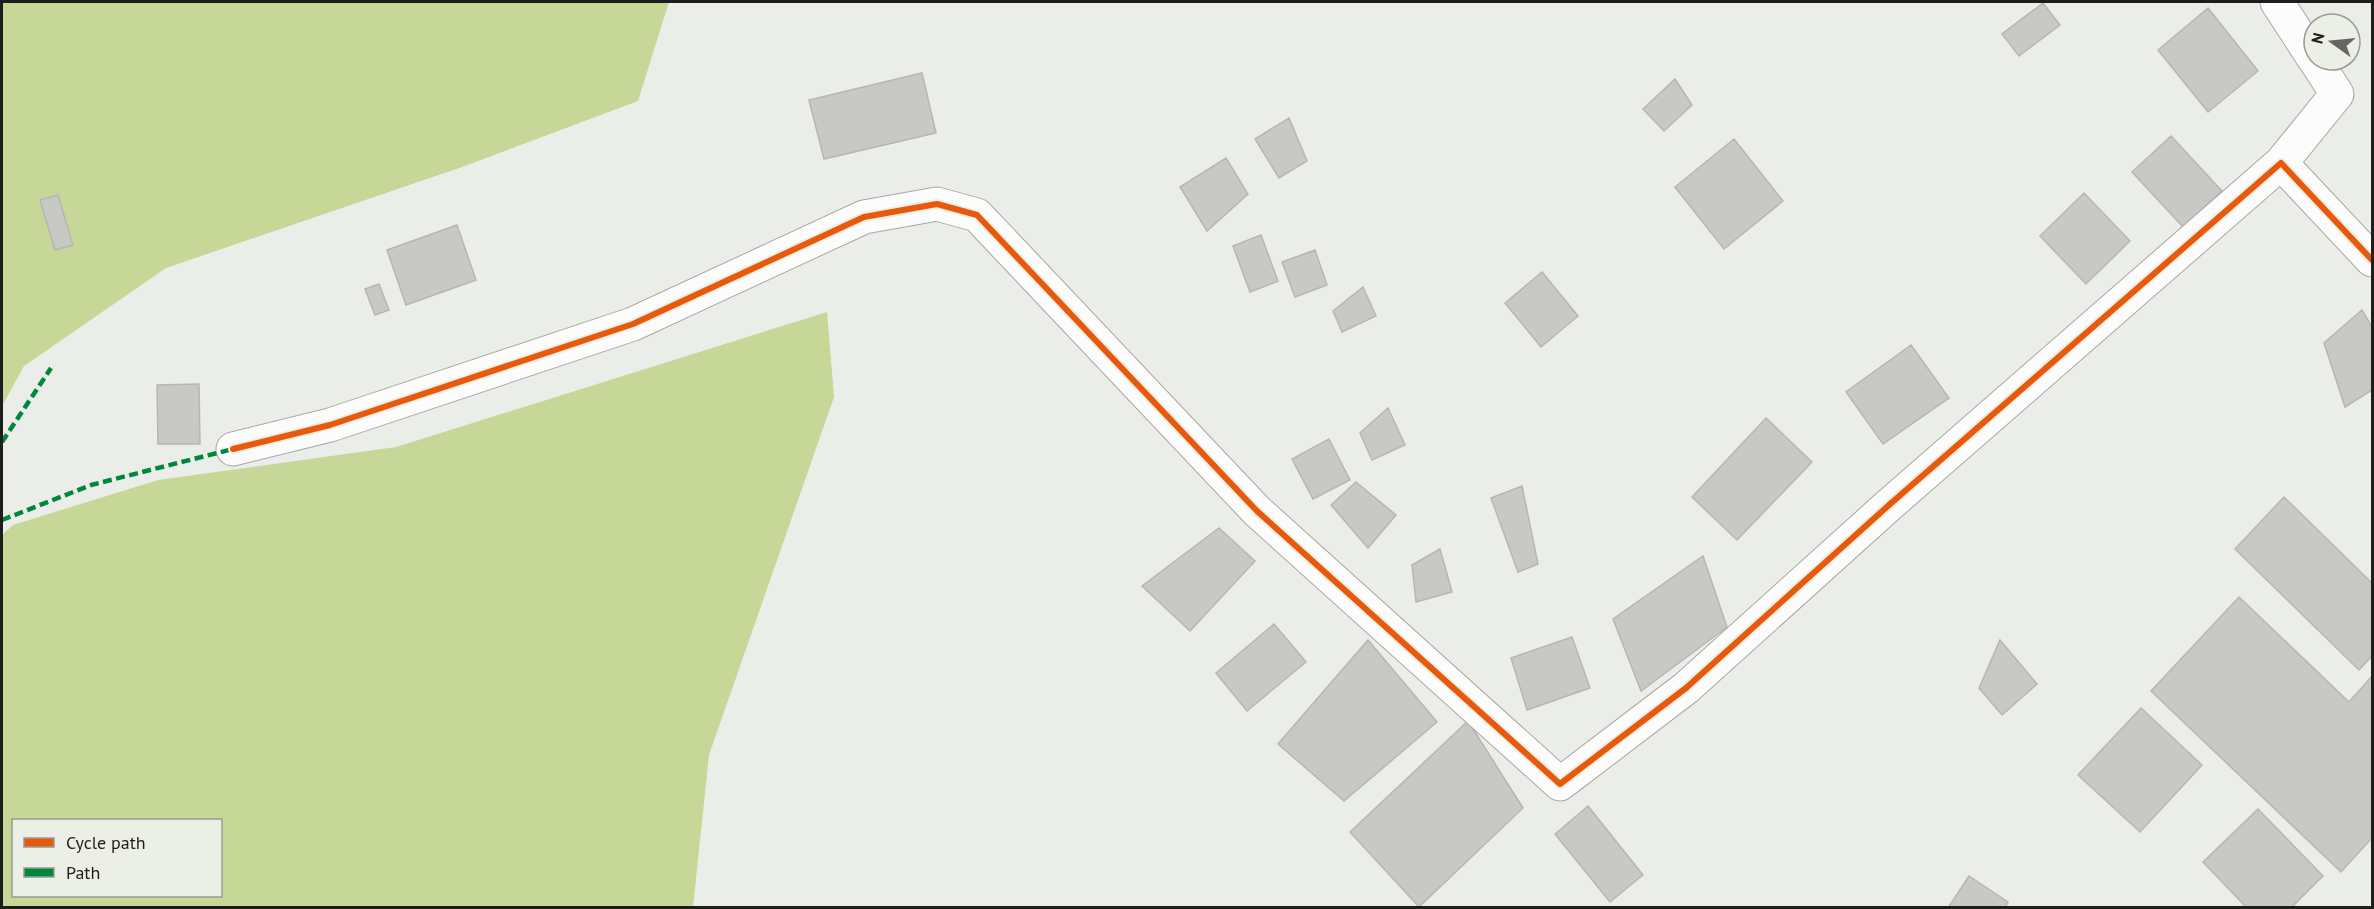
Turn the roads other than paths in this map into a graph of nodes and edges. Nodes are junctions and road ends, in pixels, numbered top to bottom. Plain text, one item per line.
1 (2277, 2) edge
2 (2302, 41) edge
3 (2322, 72) edge
4 (2281, 163) junction
5 (2373, 260) edge
6 (233, 448) dead end

1 - 2 street
3 - 4 street
4 - 5 street
4 - 6 street

